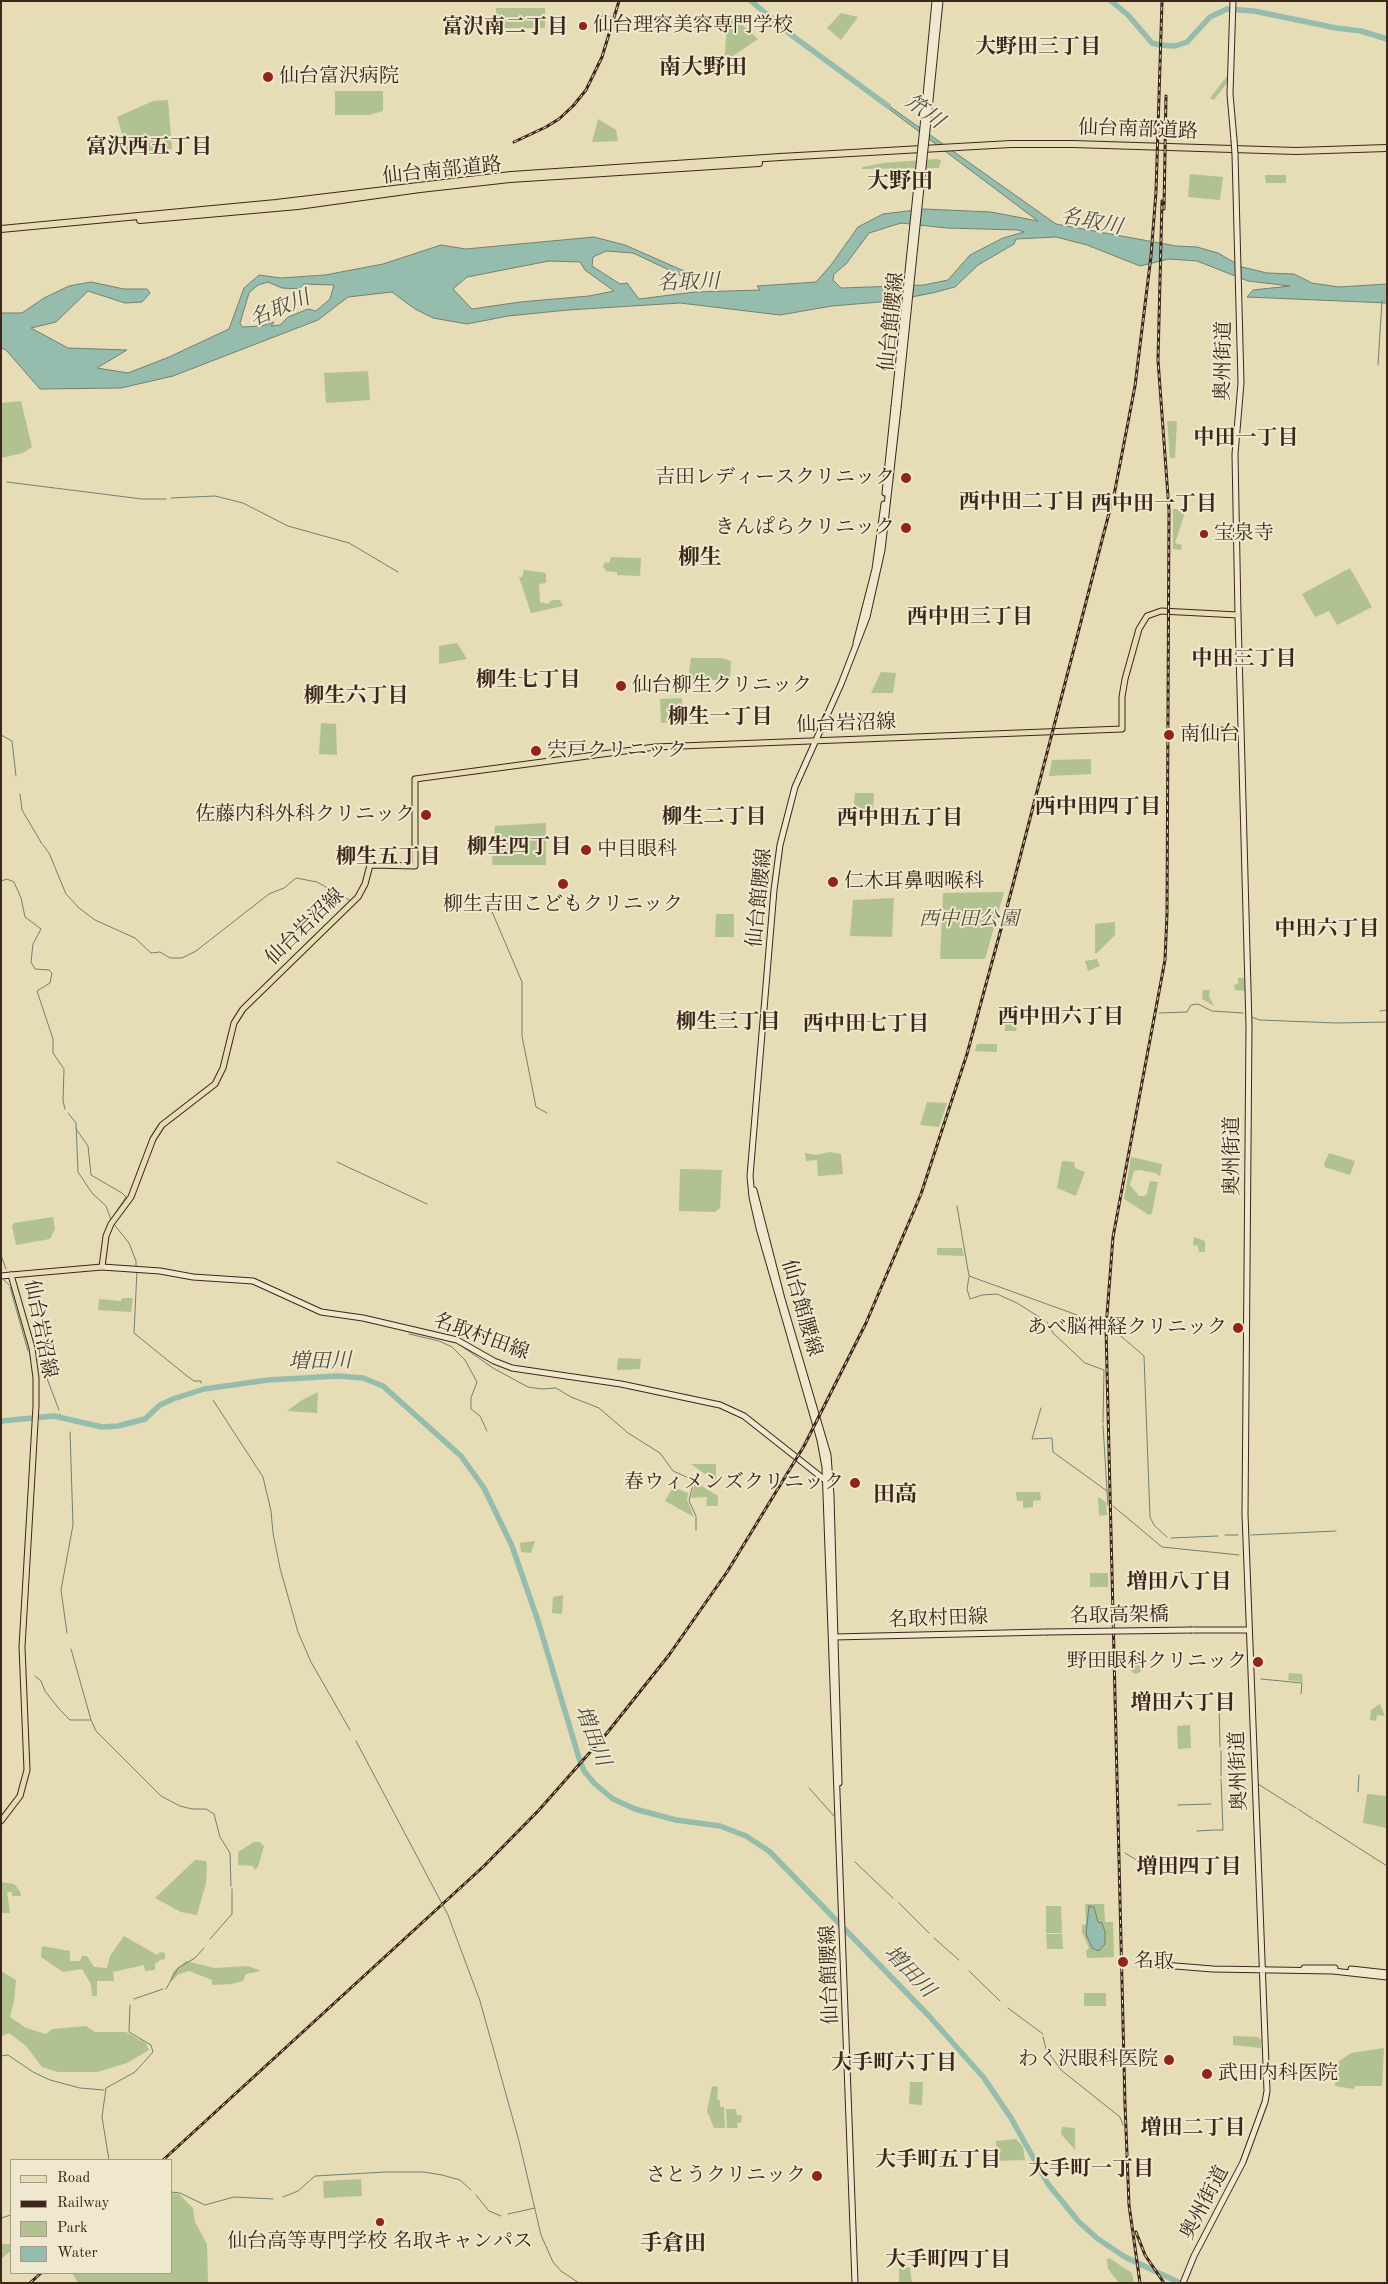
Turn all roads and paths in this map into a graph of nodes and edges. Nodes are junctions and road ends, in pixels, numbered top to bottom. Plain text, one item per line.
1 (935, 1) edge
2 (940, 1) edge
3 (1233, 2) edge
4 (926, 118) junction
5 (1387, 148) edge
6 (1, 230) edge
7 (1238, 615) junction
8 (1192, 729) dead end
9 (1239, 730) junction
10 (814, 741) junction
11 (754, 1140) junction
12 (102, 1267) junction
13 (11, 1275) junction
14 (1, 1276) edge
15 (825, 1468) junction
16 (814, 1470) junction
17 (828, 1482) junction
18 (1248, 1630) junction
19 (1046, 1632) joint
20 (833, 1637) junction
21 (1, 1821) edge
22 (1150, 1964) dead end
23 (1261, 1970) junction
24 (1387, 1975) edge
25 (1184, 2280) edge
26 (855, 2283) edge

1 - 4 main road, 仙台館腰線
2 - 4 main road, 仙台館腰線
3 - 7 main road, 奥州街道, bridge
4 - 10 main road, 仙台館腰線, bridge
5 - 6 highway, 仙台南部道路
7 - 9 main road, 奥州街道
7 - 10 main road, 仙台岩沼線
8 - 9 main road
9 - 18 main road, 奥州街道
10 - 11 main road, 仙台館腰線
10 - 12 main road, 仙台岩沼線
11 - 15 main road, 仙台館腰線
11 - 17 main road, 仙台館腰線
12 - 13 main road, 仙台岩沼線
12 - 16 main road, 名取村田線
13 - 14 main road
13 - 21 main road, 仙台岩沼線
15 - 16 main road
15 - 17 main road, 仙台館腰線
16 - 17 main road, 名取村田線
17 - 20 main road, 仙台館腰線
18 - 19 main road, 名取高架橋, bridge
18 - 23 main road, 奥州街道
19 - 20 main road, 名取村田線
20 - 26 main road, 仙台館腰線
22 - 23 main road
23 - 24 main road
23 - 25 main road, 奥州街道

